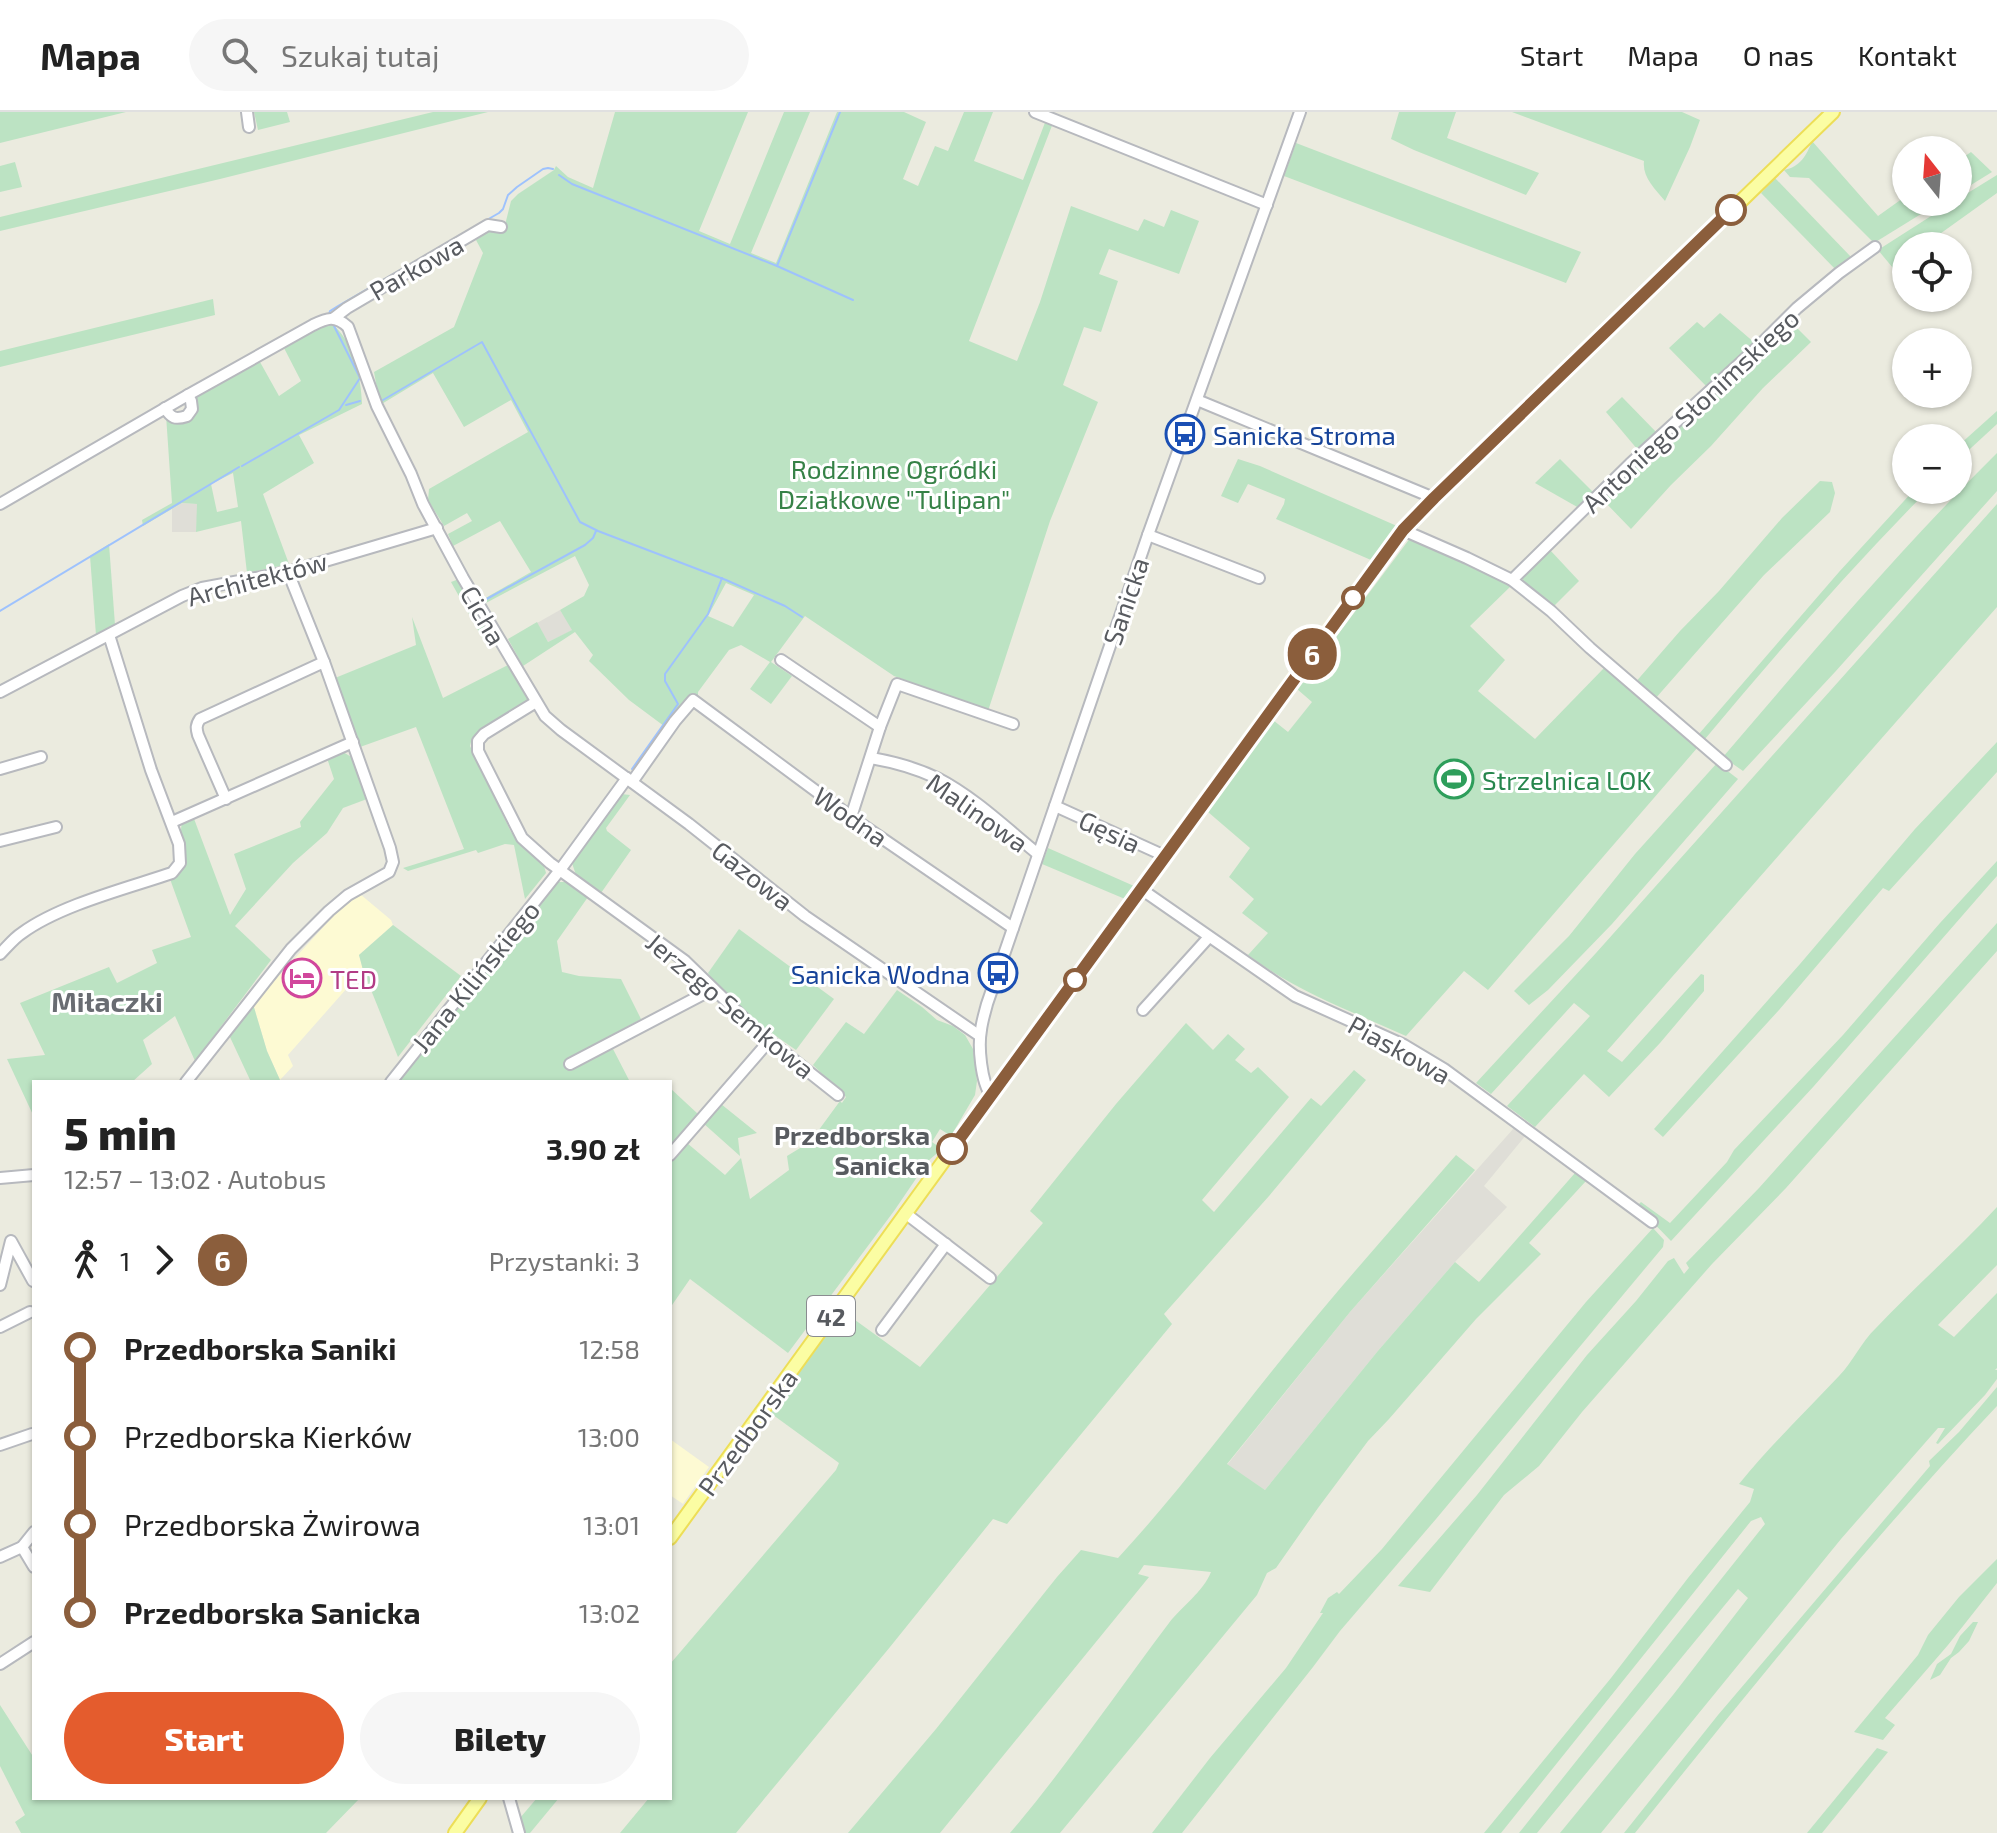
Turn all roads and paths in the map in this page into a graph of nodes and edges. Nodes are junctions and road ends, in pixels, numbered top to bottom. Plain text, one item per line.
1 (247, 112) edge
2 (1035, 112) edge
3 (1300, 112) edge
4 (1833, 112) edge
5 (249, 127) dead end
6 (1267, 205) junction
7 (501, 227) dead end
8 (1875, 247) dead end
9 (338, 320) junction
10 (188, 395) junction
11 (1197, 400) junction
12 (165, 408) junction
13 (1434, 498) junction
14 (0, 504) edge
15 (437, 528) junction
16 (1403, 530) junction
17 (1148, 535) junction
18 (288, 572) junction
19 (1259, 578) dead end
20 (1512, 580) junction
21 (109, 635) junction
22 (781, 660) dead end
23 (324, 662) junction
24 (0, 692) edge
25 (536, 702) junction
26 (1013, 724) dead end
27 (880, 727) junction
28 (353, 742) junction
29 (41, 757) dead end
30 (871, 758) junction
31 (1726, 765) dead end
32 (0, 769) edge
33 (630, 780) junction
34 (226, 799) junction
35 (1055, 806) junction
36 (851, 817) junction
37 (172, 822) junction
38 (56, 827) dead end
39 (0, 841) edge
40 (1038, 854) junction
41 (1165, 856) junction
42 (560, 870) junction
43 (1141, 889) junction
44 (1013, 928) junction
45 (1209, 937) junction
46 (0, 954) edge
47 (713, 989) junction
48 (1143, 1010) dead end
49 (980, 1036) junction
50 (769, 1041) junction
51 (570, 1064) dead end
52 (188, 1080) edge
53 (393, 1080) edge
54 (838, 1095) dead end
55 (991, 1095) junction
56 (672, 1153) edge
57 (32, 1175) edge
58 (0, 1178) edge
59 (905, 1213) junction
60 (1652, 1222) dead end
61 (946, 1244) junction
62 (990, 1278) dead end
63 (32, 1279) edge
64 (0, 1285) edge
65 (30, 1312) dead end
66 (0, 1327) edge
67 (882, 1330) dead end
68 (32, 1434) dead end
69 (0, 1445) edge
70 (32, 1534) edge
71 (672, 1535) edge
72 (22, 1547) junction
73 (0, 1557) edge
74 (32, 1564) edge
75 (32, 1643) edge
76 (0, 1664) edge
77 (479, 1800) edge
78 (510, 1800) edge
79 (455, 1833) edge
80 (519, 1833) edge

1 - 5 street
2 - 6 street
3 - 6 street, Sanicka
4 - 13 main road, Przedborska / 42
6 - 11 street, Sanicka
7 - 9 street, Parkowa
8 - 20 street, Antoniego Słonimskiego
9 - 10 street, Parkowa
9 - 15 street, Cicha
10 - 12 street, Parkowa
10 - 12 street, Parkowa
11 - 13 street
11 - 17 street, Sanicka
12 - 14 street, Parkowa
13 - 16 main road, Przedborska / 42
15 - 18 street, Architektów
15 - 25 street, Cicha
16 - 20 street
16 - 41 main road, Przedborska / 42
17 - 19 street
17 - 35 street, Sanicka
18 - 21 street, Architektów
18 - 23 street
20 - 31 street
21 - 24 street, Architektów
21 - 37 street
22 - 27 street
23 - 28 street
23 - 34 street
25 - 33 street, Gazowa
25 - 42 street
26 - 27 street
27 - 30 street
28 - 34 street
28 - 52 street
29 - 32 street
30 - 36 street
30 - 40 street, Malinowa
33 - 36 street, Wodna
33 - 42 street
33 - 49 street, Gazowa
34 - 37 street
35 - 40 street, Sanicka
35 - 41 street, Gęsia
36 - 44 street, Wodna
37 - 46 street
38 - 39 street
40 - 44 street, Sanicka
41 - 43 main road, Przedborska / 42
42 - 47 street, Jerzego Semkowa
42 - 53 street, Jana Kilińskiego
43 - 45 street, Piaskowa
43 - 55 main road, Przedborska / 42
44 - 49 street, Sanicka
45 - 48 street
45 - 60 street, Piaskowa
47 - 50 street, Jerzego Semkowa
47 - 51 street
49 - 55 street, Sanicka
50 - 54 street, Jerzego Semkowa
50 - 56 street
55 - 59 main road, Przedborska / 42
57 - 58 street
59 - 61 street
59 - 71 main road, Przedborska / 42
61 - 62 street
61 - 67 street
63 - 64 street
65 - 66 street
68 - 69 street
70 - 72 street
72 - 73 street
72 - 74 street
75 - 76 street
77 - 79 main road
78 - 80 street

